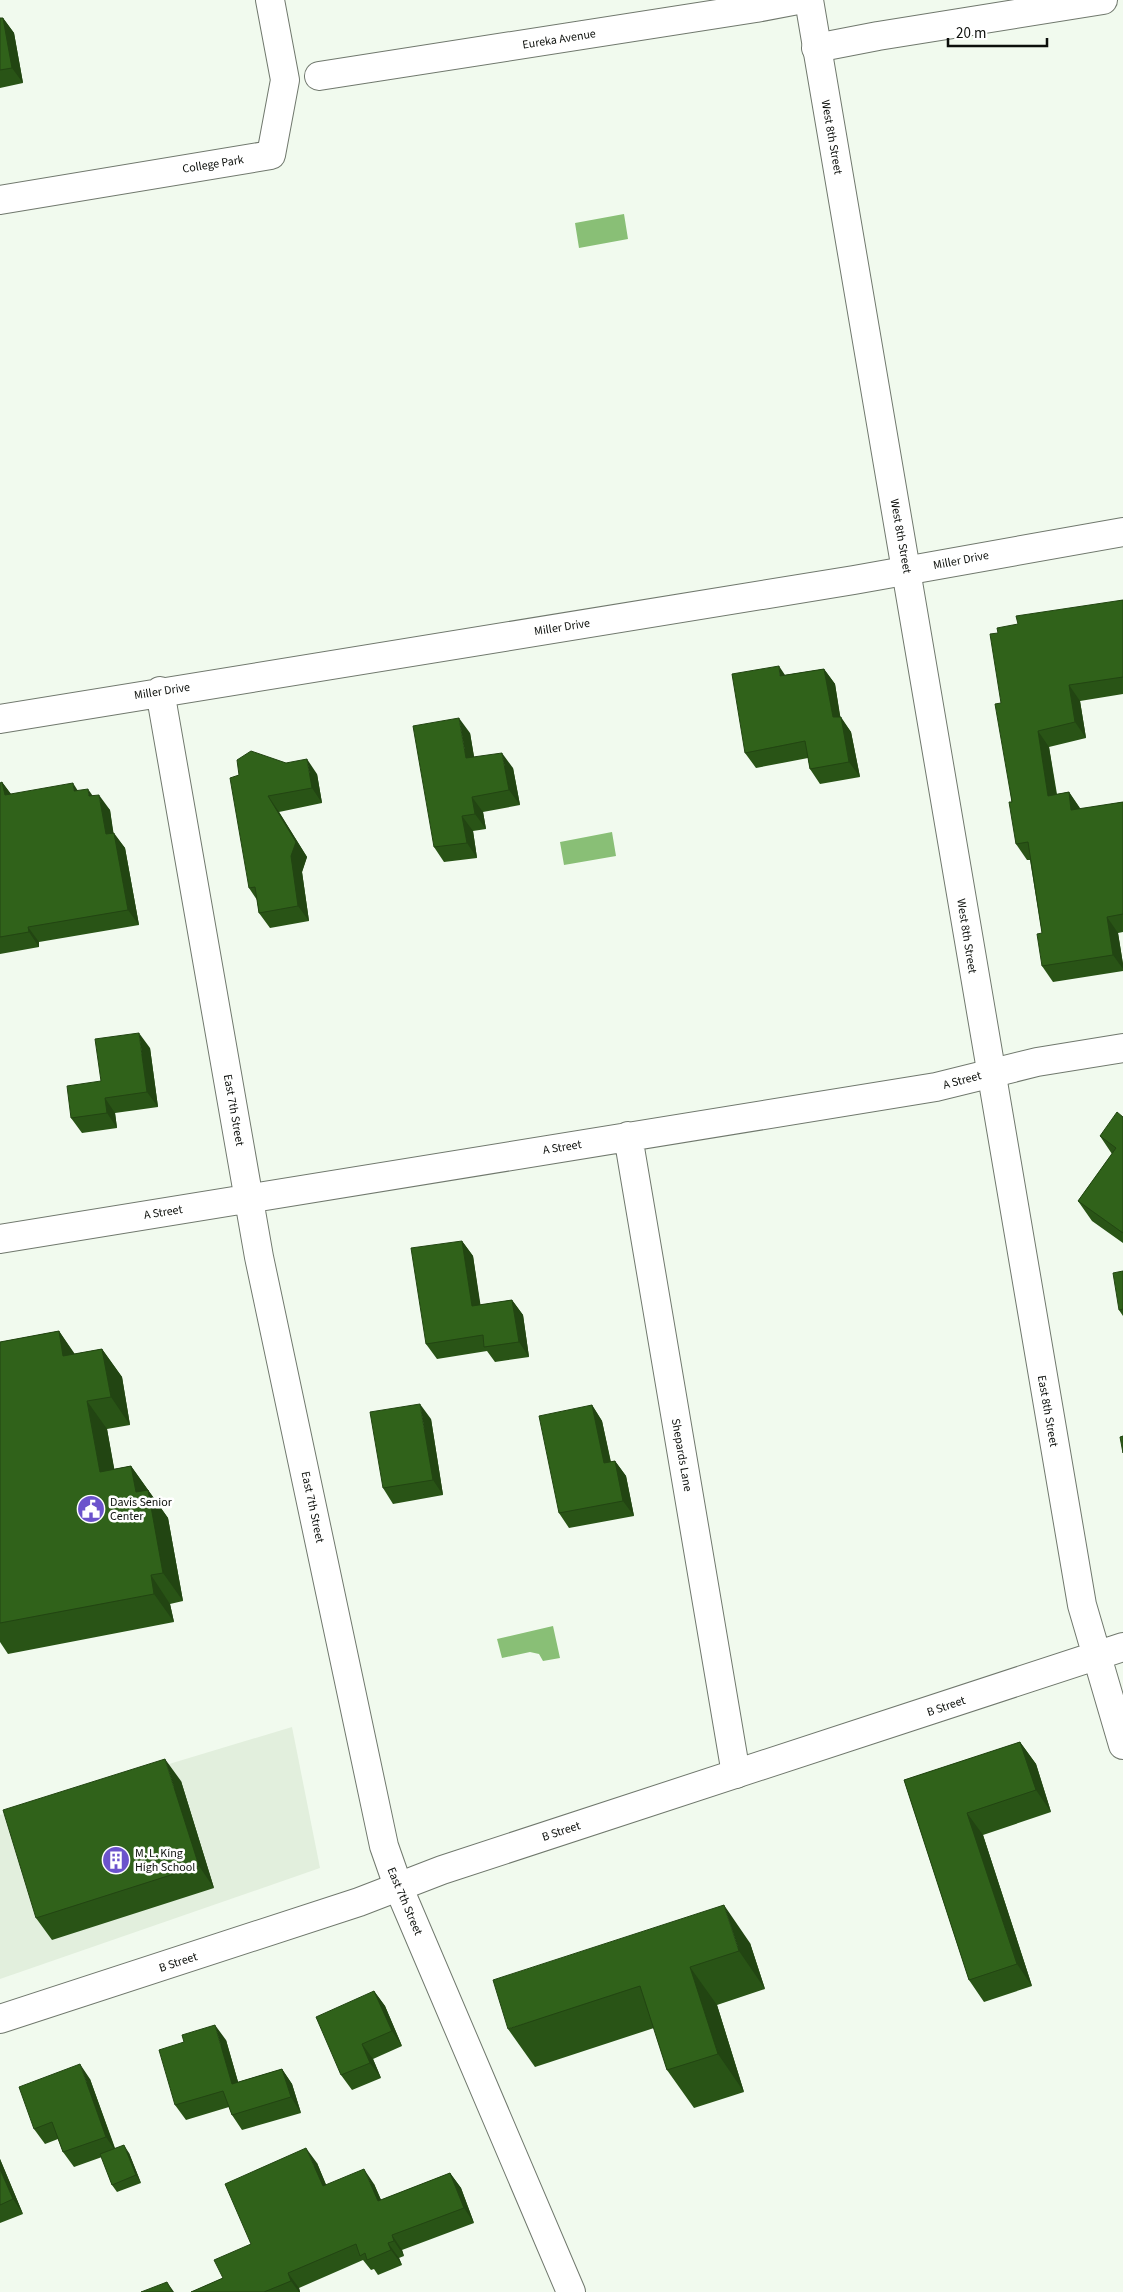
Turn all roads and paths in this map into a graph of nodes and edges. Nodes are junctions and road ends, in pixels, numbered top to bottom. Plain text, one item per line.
1 (270, 0) edge
2 (798, 0) edge
3 (809, 0) edge
4 (1103, 0) edge
5 (816, 48) junction
6 (319, 76) dead end
7 (0, 200) edge
8 (1123, 532) edge
9 (907, 570) junction
10 (160, 691) junction
11 (0, 719) edge
12 (1123, 1048) edge
13 (990, 1073) junction
14 (628, 1136) junction
15 (249, 1198) junction
16 (0, 1239) edge
17 (1123, 1647) edge
18 (1095, 1655) junction
19 (1123, 1746) edge
20 (736, 1774) junction
21 (398, 1886) junction
22 (0, 2019) edge
23 (564, 2290) edge

1 - 7 street, College Park
2 - 6 street, Eureka Avenue
3 - 5 street, West 8th Street
4 - 5 street
5 - 9 street, West 8th Street
8 - 9 street, Miller Drive
9 - 10 street, Miller Drive
9 - 13 street, West 8th Street
10 - 11 street, Miller Drive
10 - 15 street, East 7th Street
12 - 13 street, A Street
13 - 14 street, A Street
13 - 18 street, East 8th Street
14 - 15 street, A Street
14 - 20 street, Shepards Lane
15 - 16 street, A Street
15 - 21 street, East 7th Street
17 - 18 street, B Street
18 - 19 street, East 8th Street
18 - 20 street, B Street
20 - 21 street, B Street
21 - 22 street, B Street
21 - 23 street, East 7th Street

